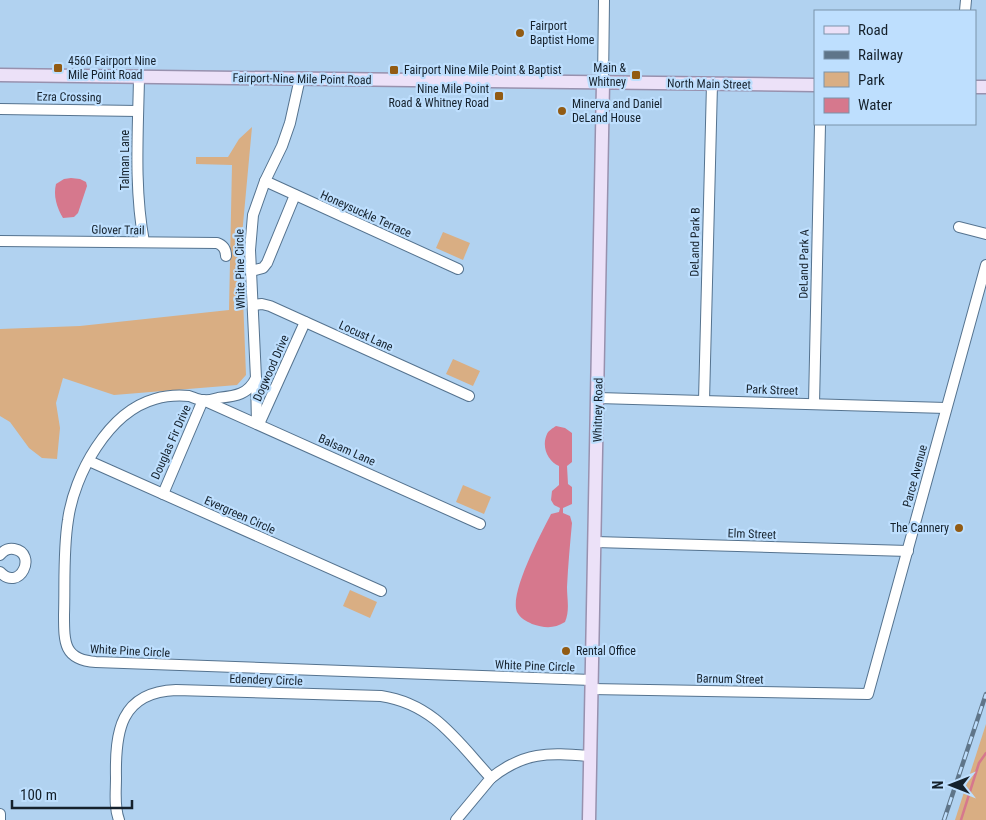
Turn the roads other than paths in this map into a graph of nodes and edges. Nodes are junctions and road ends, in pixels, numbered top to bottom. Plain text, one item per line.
1 (604, 0) edge
2 (0, 75) edge
3 (139, 78) junction
4 (300, 78) junction
5 (603, 83) junction
6 (712, 84) junction
7 (814, 85) edge
8 (0, 108) edge
9 (138, 111) junction
10 (820, 125) edge
11 (265, 181) junction
12 (295, 195) junction
13 (960, 227) dead end
14 (986, 234) edge
15 (0, 241) edge
16 (144, 242) junction
17 (226, 256) dead end
18 (986, 265) edge
19 (458, 269) dead end
20 (251, 271) junction
21 (252, 305) junction
22 (305, 322) junction
23 (256, 378) junction
24 (469, 396) dead end
25 (598, 398) junction
26 (203, 400) junction
27 (704, 401) junction
28 (814, 404) junction
29 (946, 408) junction
30 (258, 424) junction
31 (89, 461) junction
32 (162, 494) junction
33 (480, 524) dead end
34 (595, 542) junction
35 (908, 551) junction
36 (0, 555) edge
37 (2, 574) edge
38 (0, 586) edge
39 (381, 591) dead end
40 (592, 685) junction
41 (868, 694) joint
42 (590, 756) junction
43 (491, 778) junction
44 (0, 814) edge
45 (0, 820) edge
46 (119, 820) edge
47 (456, 820) edge
48 (589, 820) edge

1 - 5 street, Whitney Road
2 - 3 main road, Fairport-Nine Mile Point Road
3 - 4 main road, Fairport-Nine Mile Point Road
3 - 9 street, Talman Lane
4 - 5 main road, Fairport-Nine Mile Point Road
4 - 11 street, White Pine Circle
5 - 6 main road, North Main Street
5 - 25 main road, Whitney Road
6 - 7 main road, North Main Street
6 - 27 street, DeLand Park B
8 - 9 street, Ezra Crossing
9 - 16 street, Talman Lane
10 - 28 street, DeLand Park A
11 - 12 street, Honeysuckle Terrace
11 - 20 street, White Pine Circle
12 - 19 street, Honeysuckle Terrace
12 - 20 street
13 - 14 street
15 - 16 street, Glover Trail
16 - 17 street, Glover Trail
18 - 29 street, Parce Avenue
20 - 21 street, White Pine Circle
21 - 22 street, Locust Lane
21 - 23 street, White Pine Circle
22 - 24 street, Locust Lane
22 - 30 street, Dogwood Drive
23 - 26 street, White Pine Circle
23 - 30 street, White Pine Circle
25 - 27 street, Park Street
25 - 34 main road, Whitney Road
26 - 30 street, Balsam Lane
26 - 31 street, White Pine Circle
26 - 32 street, Douglas Fir Drive
27 - 28 street, Park Street
28 - 29 street, Park Street
29 - 35 street, Parce Avenue
30 - 33 street, Balsam Lane
31 - 32 street, Evergreen Circle
31 - 40 street, White Pine Circle
32 - 39 street, Evergreen Circle
34 - 35 street, Elm Street
34 - 40 main road, Whitney Road
35 - 41 street, Parce Avenue
36 - 37 street
37 - 38 street
40 - 41 street, Barnum Street
40 - 42 main road, Whitney Road
42 - 43 street
42 - 48 main road, Whitney Road
43 - 46 street, Edendery Circle
43 - 47 street
44 - 45 street

